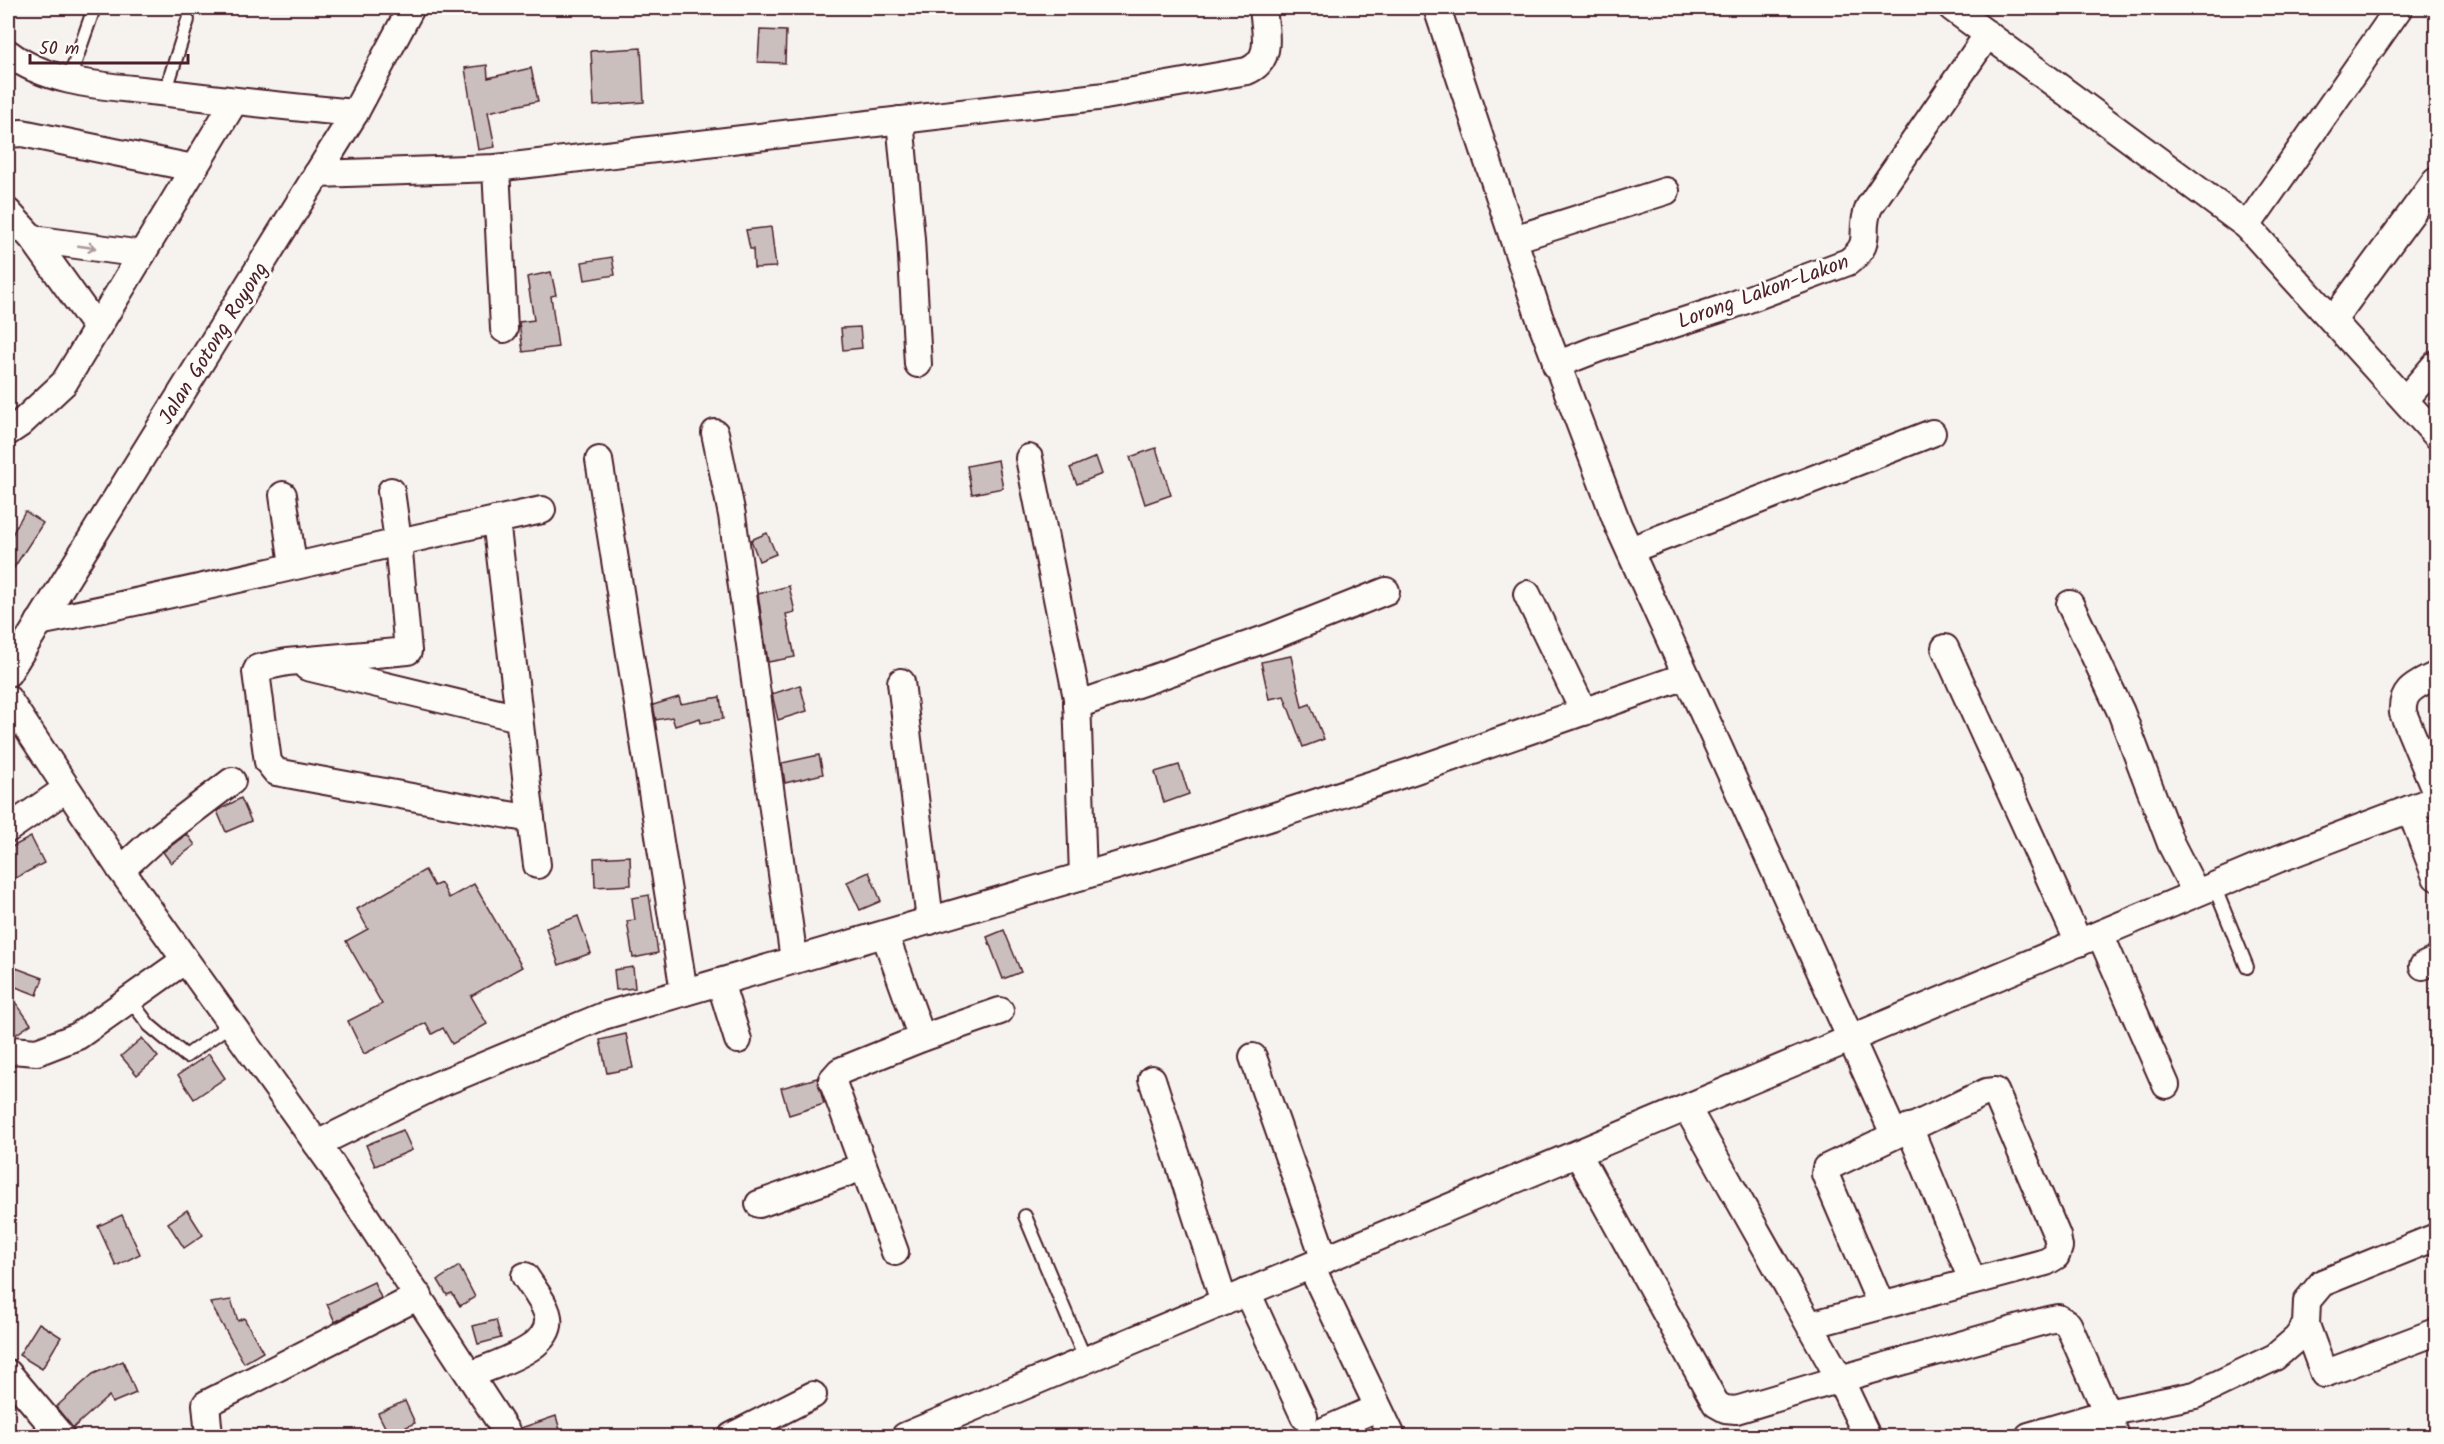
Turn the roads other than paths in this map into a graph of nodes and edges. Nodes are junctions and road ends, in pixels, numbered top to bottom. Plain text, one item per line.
1 (411, 8) edge
2 (1263, 8) edge
3 (1437, 8) edge
4 (1952, 8) edge
5 (2399, 8) edge
6 (92, 14) dead end
7 (188, 20) dead end
8 (1988, 34) junction
9 (8, 53) edge
10 (69, 79) junction
11 (165, 93) junction
12 (234, 102) junction
13 (355, 113) junction
14 (900, 120) junction
15 (8, 134) edge
16 (193, 168) junction
17 (496, 168) junction
18 (317, 174) junction
19 (2436, 180) edge
20 (1666, 191) dead end
21 (8, 212) edge
22 (2247, 226) junction
23 (1514, 238) junction
24 (33, 239) junction
25 (141, 254) junction
26 (2333, 320) junction
27 (97, 328) junction
28 (504, 329) dead end
29 (918, 364) dead end
30 (2436, 364) edge
31 (1556, 365) junction
32 (2405, 400) junction
33 (8, 432) edge
34 (1932, 433) dead end
35 (715, 434) dead end
36 (2436, 435) edge
37 (1029, 458) dead end
38 (599, 460) dead end
39 (391, 491) dead end
40 (283, 495) dead end
41 (542, 510) dead end
42 (496, 520) junction
43 (399, 541) junction
44 (1630, 550) junction
45 (293, 565) junction
46 (1386, 591) dead end
47 (1527, 594) dead end
48 (2070, 604) dead end
49 (39, 622) junction
50 (1945, 648) dead end
51 (408, 651) junction
52 (288, 662) junction
53 (8, 673) edge
54 (2436, 675) edge
55 (1686, 676) junction
56 (901, 682) dead end
57 (412, 692) junction
58 (9, 704) edge
59 (1077, 705) junction
60 (1584, 712) junction
61 (519, 718) junction
62 (232, 781) dead end
63 (66, 789) junction
64 (2436, 792) edge
65 (2436, 799) edge
66 (2410, 809) junction
67 (531, 819) junction
68 (8, 829) edge
69 (537, 865) dead end
70 (121, 870) junction
71 (1083, 876) junction
72 (2436, 877) edge
73 (2205, 889) junction
74 (930, 921) junction
75 (885, 935) junction
76 (2089, 938) junction
77 (185, 960) junction
78 (794, 960) junction
79 (2247, 967) dead end
80 (720, 982) junction
81 (684, 992) junction
82 (131, 1001) junction
83 (1000, 1011) dead end
84 (231, 1024) junction
85 (922, 1038) junction
86 (1852, 1038) junction
87 (738, 1040) dead end
88 (9, 1050) edge
89 (1252, 1057) dead end
90 (1152, 1079) dead end
91 (2166, 1085) dead end
92 (1686, 1108) junction
93 (1902, 1131) junction
94 (317, 1144) junction
95 (1578, 1154) junction
96 (863, 1167) junction
97 (759, 1204) dead end
98 (1025, 1216) dead end
99 (2436, 1237) edge
100 (895, 1252) dead end
101 (1318, 1263) junction
102 (525, 1276) dead end
103 (1972, 1280) junction
104 (419, 1296) junction
105 (1236, 1297) junction
106 (1881, 1305) junction
107 (1809, 1325) junction
108 (2306, 1325) junction
109 (2436, 1332) edge
110 (1086, 1361) junction
111 (8, 1373) edge
112 (470, 1375) junction
113 (1840, 1379) junction
114 (813, 1395) dead end
115 (1377, 1408) junction
116 (2111, 1425) edge
117 (1308, 1426) edge
118 (61, 1437) edge
119 (209, 1437) edge
120 (509, 1437) edge
121 (732, 1437) edge
122 (905, 1437) edge
123 (1392, 1437) edge
124 (1867, 1437) edge
125 (2029, 1437) edge

1 - 13 street, Jalan Gotong Royong
2 - 14 street
3 - 23 street
4 - 8 street
5 - 22 street
6 - 10 lane
7 - 11 lane
8 - 22 street
8 - 31 street, Lorong Lakon-Lakon
9 - 10 street
10 - 11 street
11 - 12 street
12 - 13 street
12 - 16 street
13 - 18 street, Jalan Gotong Royong
14 - 17 street
14 - 29 street
15 - 16 street
16 - 25 street
17 - 18 street
17 - 28 street
18 - 49 street, Jalan Gotong Royong
19 - 26 street
20 - 23 street
21 - 24 street
22 - 26 street
23 - 31 street
24 -> 25 street
24 - 27 street
25 - 27 street
26 - 32 street
27 - 33 street
30 - 32 street
31 - 44 street
32 - 36 street
34 - 44 street
35 - 78 street
37 - 59 street
38 - 81 street
39 - 43 street
40 - 45 street
41 - 42 street
42 - 43 street
42 - 61 street
43 - 45 street
43 - 51 street
44 - 55 street
45 - 49 street
46 - 59 street
47 - 60 street
48 - 73 street
49 - 53 street, Jalan Gotong Royong
50 - 76 street
51 - 52 street
51 - 57 street
52 - 57 street
52 - 67 street
54 - 64 street
55 - 60 street
55 - 86 street
56 - 74 street
57 - 61 street
58 - 63 street
59 - 71 street
60 - 71 street
61 - 67 street
62 - 70 street
63 - 68 street
63 - 70 street
65 - 66 street
66 - 72 street
66 - 73 street
67 - 69 street
70 - 77 street
71 - 74 street
73 - 76 street
73 - 79 lane
74 - 75 street
75 - 78 street
75 - 85 street
76 - 86 street
76 - 91 street
77 - 82 street
77 - 84 street
78 - 80 street
80 - 81 street
80 - 87 street
81 - 94 street
82 - 84 lane
82 - 88 street
83 - 85 street
84 - 94 street
85 - 96 street
86 - 92 street
86 - 93 street
89 - 101 street
90 - 105 street
92 - 95 street
92 - 107 street
93 - 103 street
93 - 103 street
93 - 106 street
94 - 104 street
95 - 101 street
95 - 113 street
96 - 97 street
96 - 100 street
98 - 110 lane
99 - 108 street
101 - 105 street
101 - 115 street
102 - 112 street
103 - 106 street
104 - 112 street
104 - 119 street
105 - 110 street
105 - 117 street
106 - 107 street
107 - 113 street
108 - 109 street
108 - 116 street
110 - 122 street
111 - 118 street
112 - 120 street
113 - 116 street
113 - 124 street
114 - 121 street
115 - 117 street
115 - 123 street
116 - 125 street

